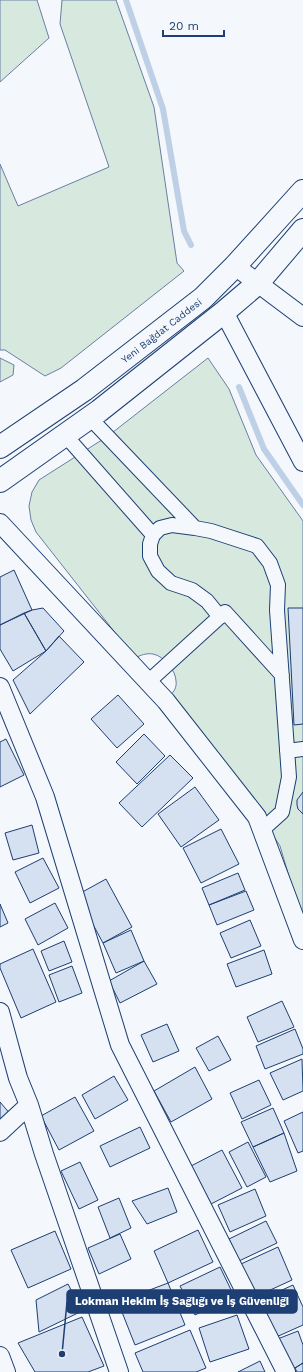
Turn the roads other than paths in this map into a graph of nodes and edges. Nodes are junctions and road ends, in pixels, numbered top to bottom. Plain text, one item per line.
1 (302, 193) edge
2 (303, 230) edge
3 (235, 266) junction
4 (258, 283) junction
5 (224, 312) junction
6 (303, 317) edge
7 (90, 418) junction
8 (65, 435) junction
9 (0, 447) edge
10 (303, 462) edge
11 (0, 481) edge
12 (0, 523) edge
13 (195, 528) junction
14 (153, 536) junction
15 (220, 617) junction
16 (282, 675) junction
17 (148, 682) junction
18 (0, 687) edge
19 (303, 749) edge
20 (286, 751) junction
21 (262, 830) junction
22 (303, 940) edge
23 (0, 1012) edge
24 (0, 1067) edge
25 (18, 1078) junction
26 (29, 1105) junction
27 (0, 1132) edge
28 (0, 1356) edge
29 (6, 1372) edge
30 (119, 1372) edge
31 (286, 1372) edge

1 - 3 main road, Yeni Bağdat Caddesi
2 - 4 main road
3 - 4 street
3 - 9 main road, Yeni Bağdat Caddesi
4 - 5 main road
4 - 6 street
5 - 7 main road
5 - 10 street
7 - 8 main road
7 - 13 street
8 - 11 main road
8 - 14 street
12 - 17 street
13 - 14 street
13 - 16 street
14 - 15 street
15 - 16 street
15 - 17 street
16 - 20 street
17 - 21 street
18 - 31 street
19 - 20 street
20 - 21 street
21 - 22 street
23 - 25 street
24 - 25 street
25 - 26 street
26 - 27 street
26 - 30 street
28 - 29 street

